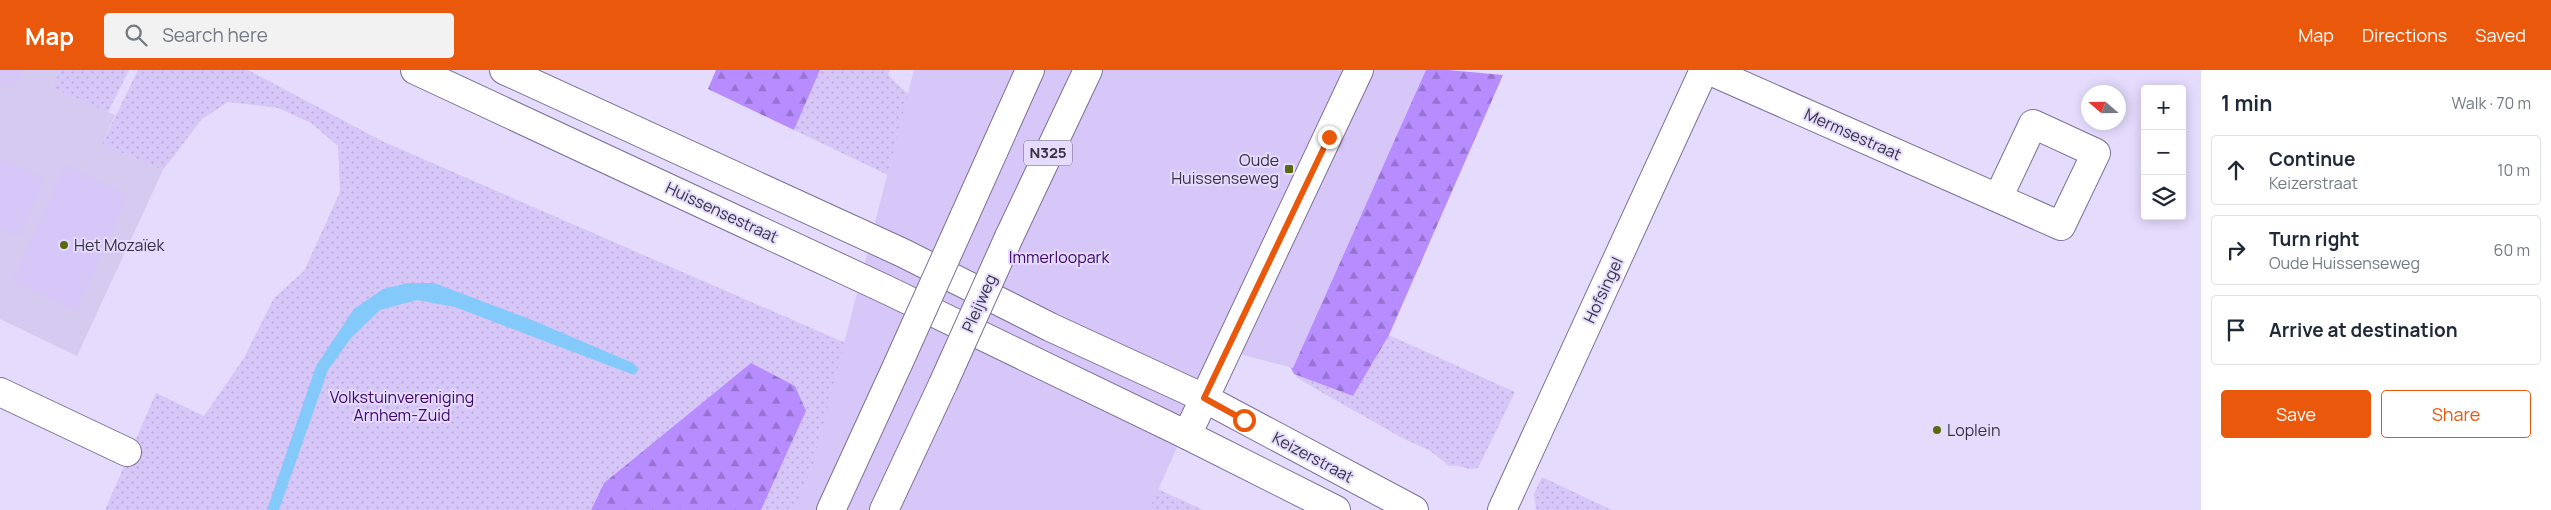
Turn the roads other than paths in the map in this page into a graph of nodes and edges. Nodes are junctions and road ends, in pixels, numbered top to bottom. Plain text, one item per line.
1 (415, 70) edge
2 (504, 70) edge
3 (1030, 70) edge
4 (1088, 70) edge
5 (1359, 70) edge
6 (1704, 70) edge
7 (1708, 70) edge
8 (1998, 198) dead end
9 (0, 392) edge
10 (1204, 398) junction
11 (1188, 434) junction
12 (127, 452) dead end
13 (831, 510) edge
14 (884, 510) edge
15 (1336, 510) edge
16 (1414, 510) edge
17 (1502, 510) edge

1 - 11 main road, Huissensestraat
2 - 10 main road, Keizerstraat
3 - 13 main road, N325, bridge
4 - 14 main road, Pleijweg / N325, bridge
5 - 10 main road
6 - 17 main road, Hofsingel
7 - 8 main road, Mermsestraat
9 - 12 main road
10 - 11 main road
10 - 16 main road, Keizerstraat
11 - 15 main road

